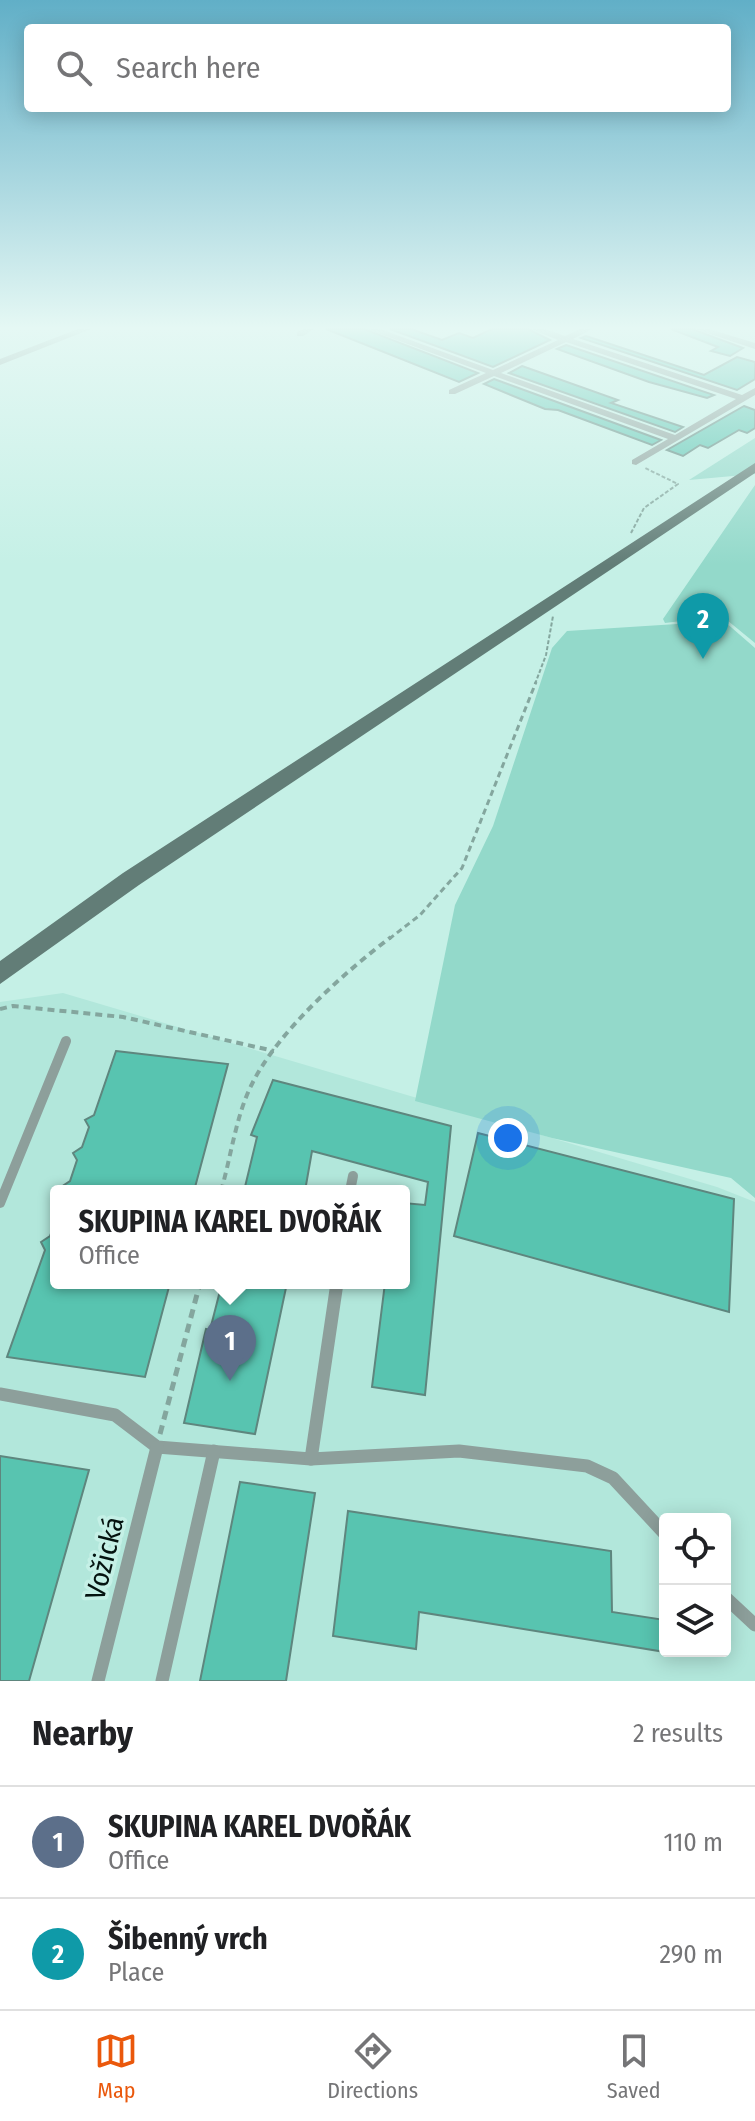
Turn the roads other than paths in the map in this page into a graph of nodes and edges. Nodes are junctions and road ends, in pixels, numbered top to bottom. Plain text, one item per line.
1 (589, 407) edge
2 (727, 407) edge
3 (675, 438) junction
4 (636, 462) road end
5 (755, 467) edge
6 (0, 974) edge
7 (66, 1041) dead end
8 (353, 1176) dead end
9 (351, 1185) edge
10 (0, 1203) edge
11 (336, 1289) edge
12 (0, 1394) edge
13 (157, 1447) junction
14 (214, 1451) junction
15 (311, 1459) junction
16 (659, 1528) edge
17 (731, 1603) edge
18 (755, 1625) edge
19 (98, 1681) edge
20 (162, 1681) edge

1 - 3 street
2 - 3 street
3 - 4 street
5 - 6 main road
7 - 10 lane
8 - 9 lane
11 - 15 lane
12 - 13 lane
13 - 14 lane
13 - 19 lane, Vožická
14 - 15 lane
14 - 20 lane
15 - 16 lane
17 - 18 lane

